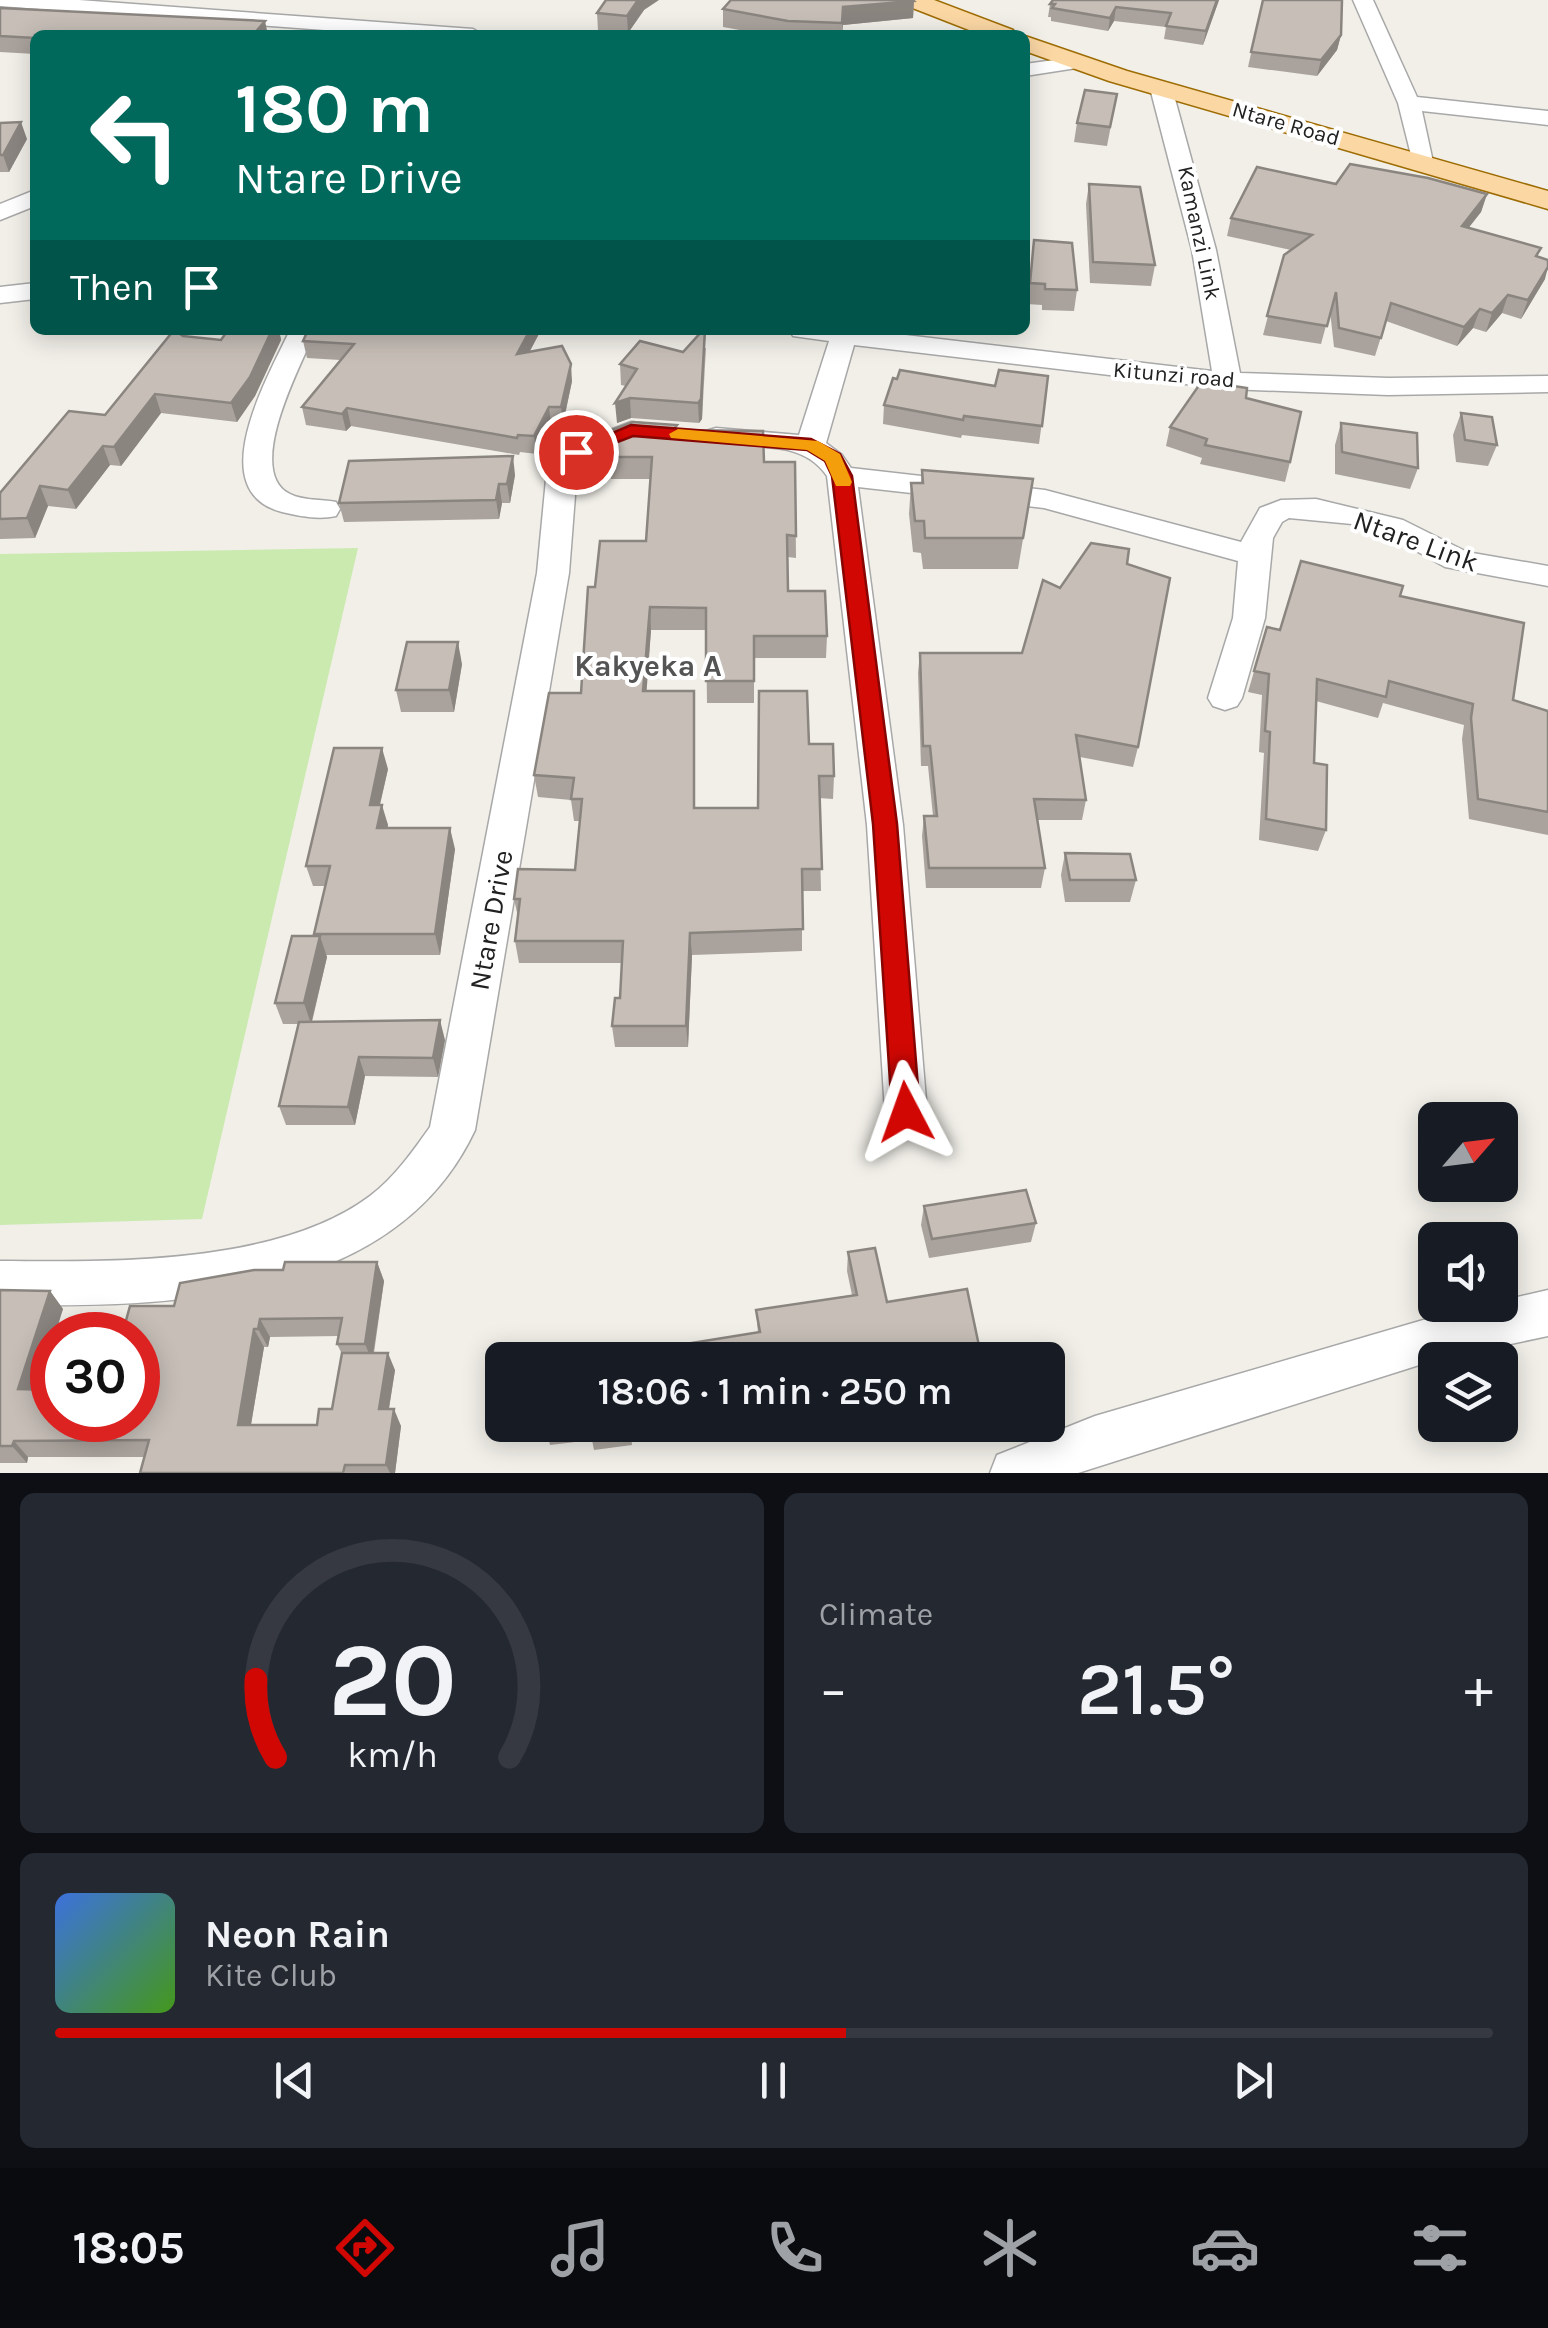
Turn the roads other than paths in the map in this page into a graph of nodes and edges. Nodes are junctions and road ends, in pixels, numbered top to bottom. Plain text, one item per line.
1 (0, 0) edge
2 (913, 0) edge
3 (1363, 0) edge
4 (399, 9) dead end
5 (371, 27) junction
6 (404, 30) edge
7 (991, 30) edge
8 (1030, 45) edge
9 (1076, 63) junction
10 (1030, 69) edge
11 (1161, 88) junction
12 (1409, 103) junction
13 (1548, 118) edge
14 (1422, 162) junction
15 (1548, 200) edge
16 (20, 201) edge
17 (0, 212) edge
18 (30, 292) edge
19 (0, 295) edge
20 (301, 335) edge
21 (837, 335) edge
22 (844, 336) junction
23 (1228, 380) junction
24 (1548, 384) edge
25 (811, 444) junction
26 (842, 476) junction
27 (326, 509) dead end
28 (1253, 555) junction
29 (1548, 576) edge
30 (1225, 698) dead end
31 (906, 1112) dead end
32 (0, 1283) edge
33 (1548, 1312) edge
34 (1015, 1473) edge

1 - 5 street
2 - 7 main road
3 - 12 street
4 - 5 street
5 - 6 street
8 - 9 main road, Ntare Road
9 - 10 street
9 - 11 main road, Ntare Road
11 - 14 main road, Ntare Road
11 - 23 street, Kamanzi Link
12 - 13 street
12 - 14 street
14 - 15 main road, Ntare Road
16 - 17 street
18 - 19 street
20 - 27 street
21 - 22 street, Kitunzi road
22 - 23 street, Kitunzi road
22 - 25 street
23 - 24 street, Kitunzi road
25 - 26 street
25 - 32 street, Ntare Drive
26 - 28 street
26 - 31 street
28 - 29 street, Ntare Link
28 - 30 street
33 - 34 street

